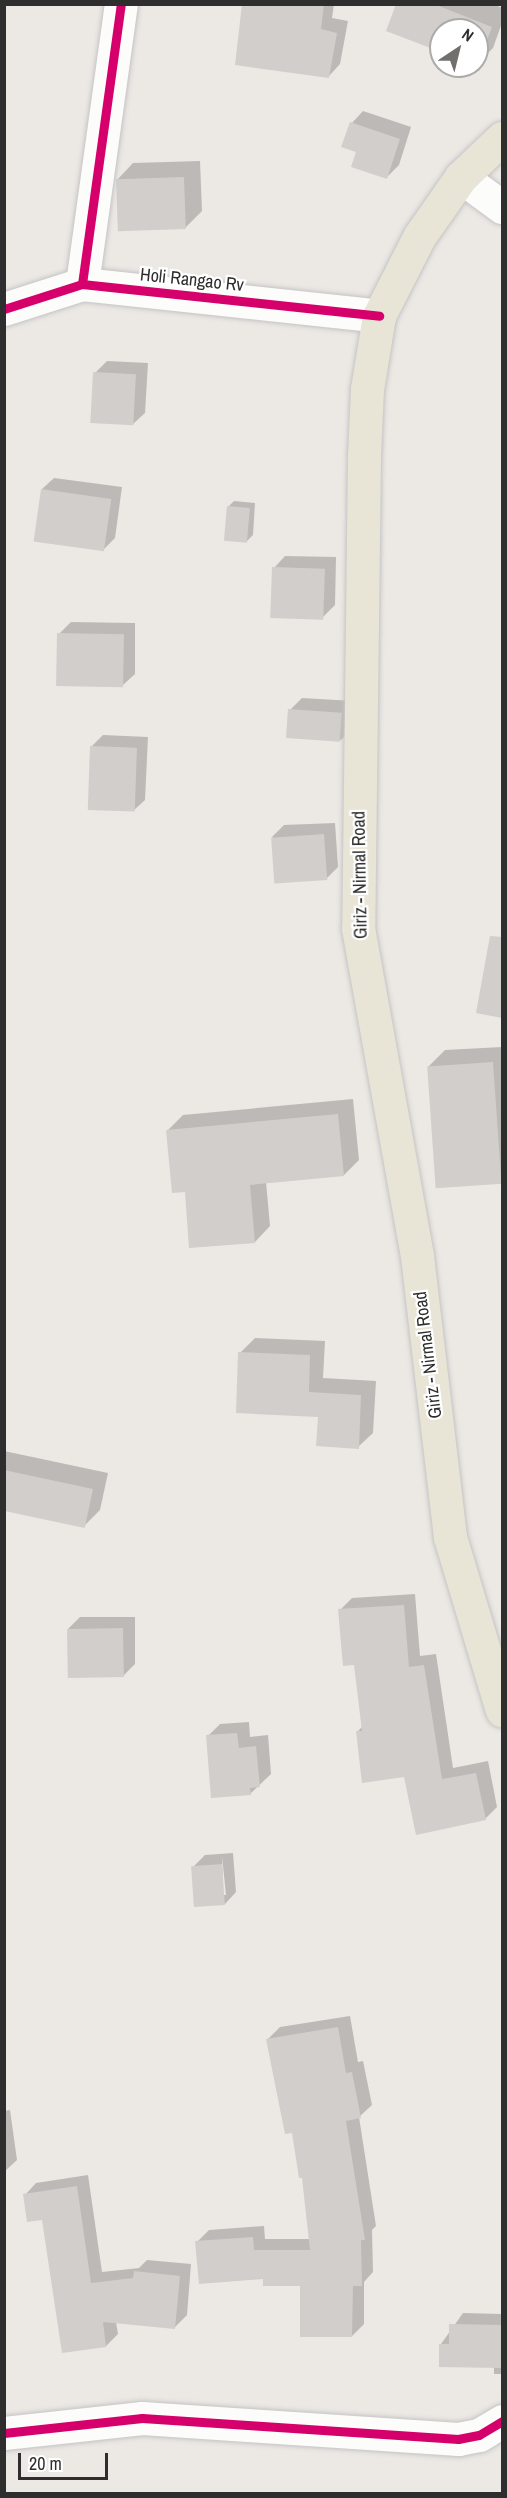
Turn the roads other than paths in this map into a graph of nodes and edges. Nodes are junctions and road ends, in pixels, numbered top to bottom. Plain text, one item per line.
1 (121, 4) edge
2 (502, 138) edge
3 (461, 177) junction
4 (502, 207) edge
5 (82, 284) junction
6 (4, 309) edge
7 (379, 316) junction
8 (502, 1710) edge
9 (502, 2421) edge
10 (4, 2433) edge

1 - 5 street
2 - 3 main road, Giriz - Nirmal Road
3 - 4 street
3 - 7 main road, Giriz - Nirmal Road
5 - 6 street, Holi Rangao Rv
5 - 7 street, Holi Rangao Rv
7 - 8 main road, Giriz - Nirmal Road
9 - 10 street

